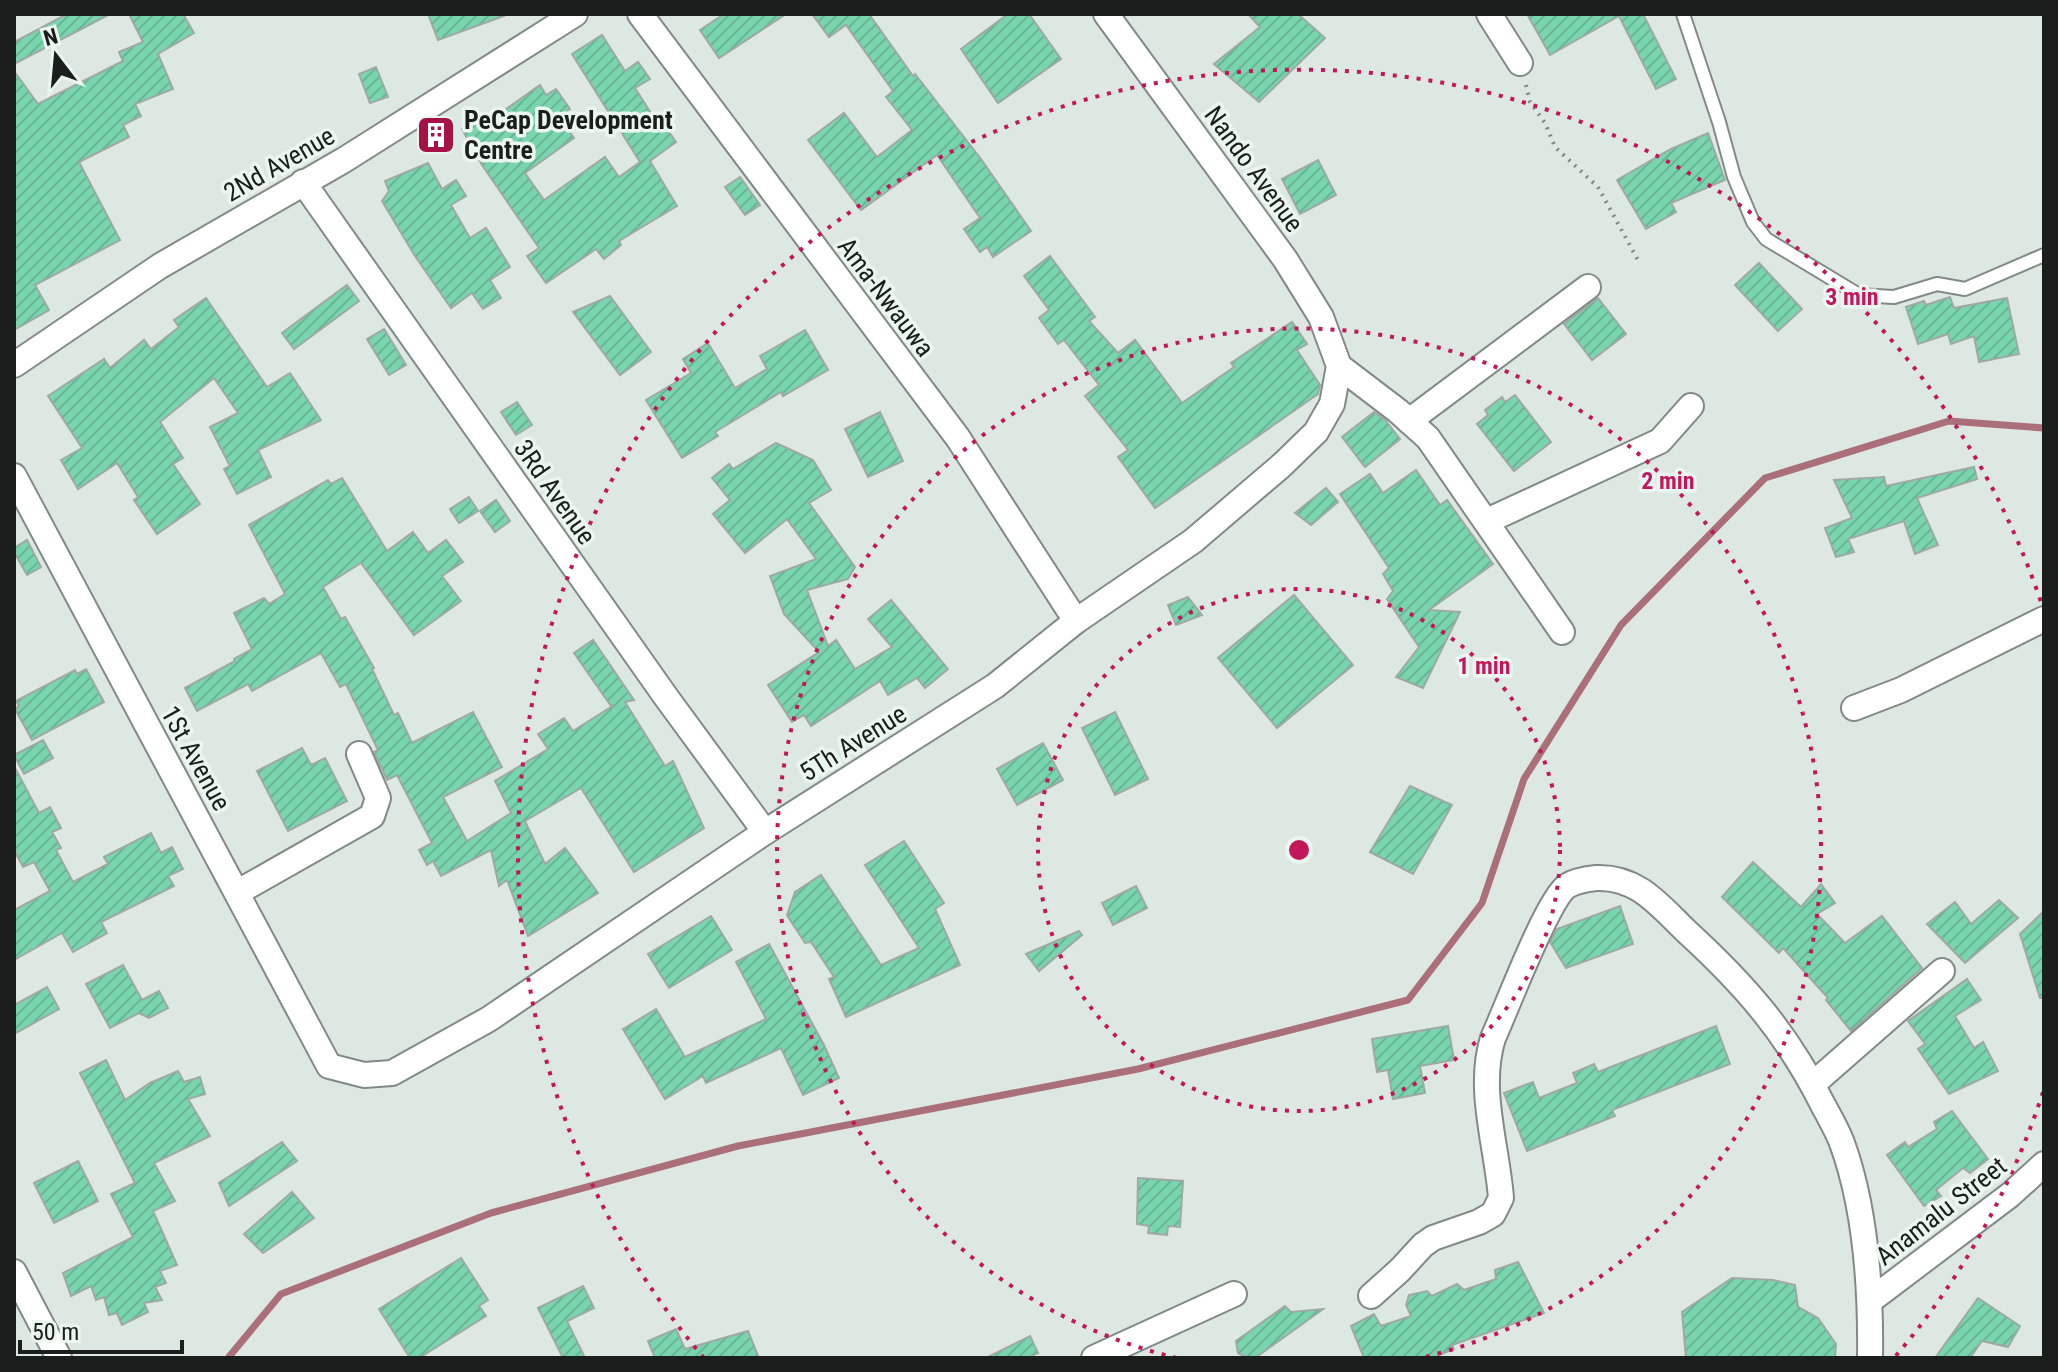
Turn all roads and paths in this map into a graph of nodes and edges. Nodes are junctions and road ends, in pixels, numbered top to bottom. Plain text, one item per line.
1 (575, 14) edge
2 (640, 14) edge
3 (1106, 14) edge
4 (1489, 14) edge
5 (1683, 14) edge
6 (1520, 63) joint
7 (303, 182) junction
8 (2044, 255) edge
9 (1639, 262) dead end
10 (1588, 287) dead end
11 (14, 365) edge
12 (1339, 366) junction
13 (1691, 406) dead end
14 (1409, 421) junction
15 (14, 476) edge
16 (1487, 521) junction
17 (2044, 619) edge
18 (1076, 621) junction
19 (1562, 632) dead end
20 (1854, 708) dead end
21 (359, 754) dead end
22 (765, 832) junction
23 (238, 892) junction
24 (1942, 971) dead end
25 (329, 1066) joint
26 (1813, 1084) junction
27 (2044, 1164) edge
28 (14, 1272) edge
29 (1234, 1294) dead end
30 (1371, 1296) dead end
31 (1871, 1300) junction
32 (59, 1358) edge
33 (1094, 1358) edge
34 (1870, 1358) edge

1 - 7 street, 2Nd Avenue
2 - 18 street, Ama-Nwauwa
3 - 12 street, Nando Avenue
4 - 6 street
5 - 8 lane
6 - 9 path
7 - 11 street, 2Nd Avenue
7 - 22 street, 3Rd Avenue
10 - 14 street
12 - 14 street
12 - 18 street, 5Th Avenue
13 - 16 street
14 - 16 street
15 - 23 street, 1St Avenue
16 - 19 street
17 - 20 street
18 - 22 street, 5Th Avenue
21 - 23 street
22 - 25 street, 5Th Avenue
23 - 25 street, 1St Avenue
24 - 26 street
26 - 30 street
26 - 31 street
27 - 31 street, Anamalu Street
28 - 32 street
29 - 33 street
31 - 34 street

